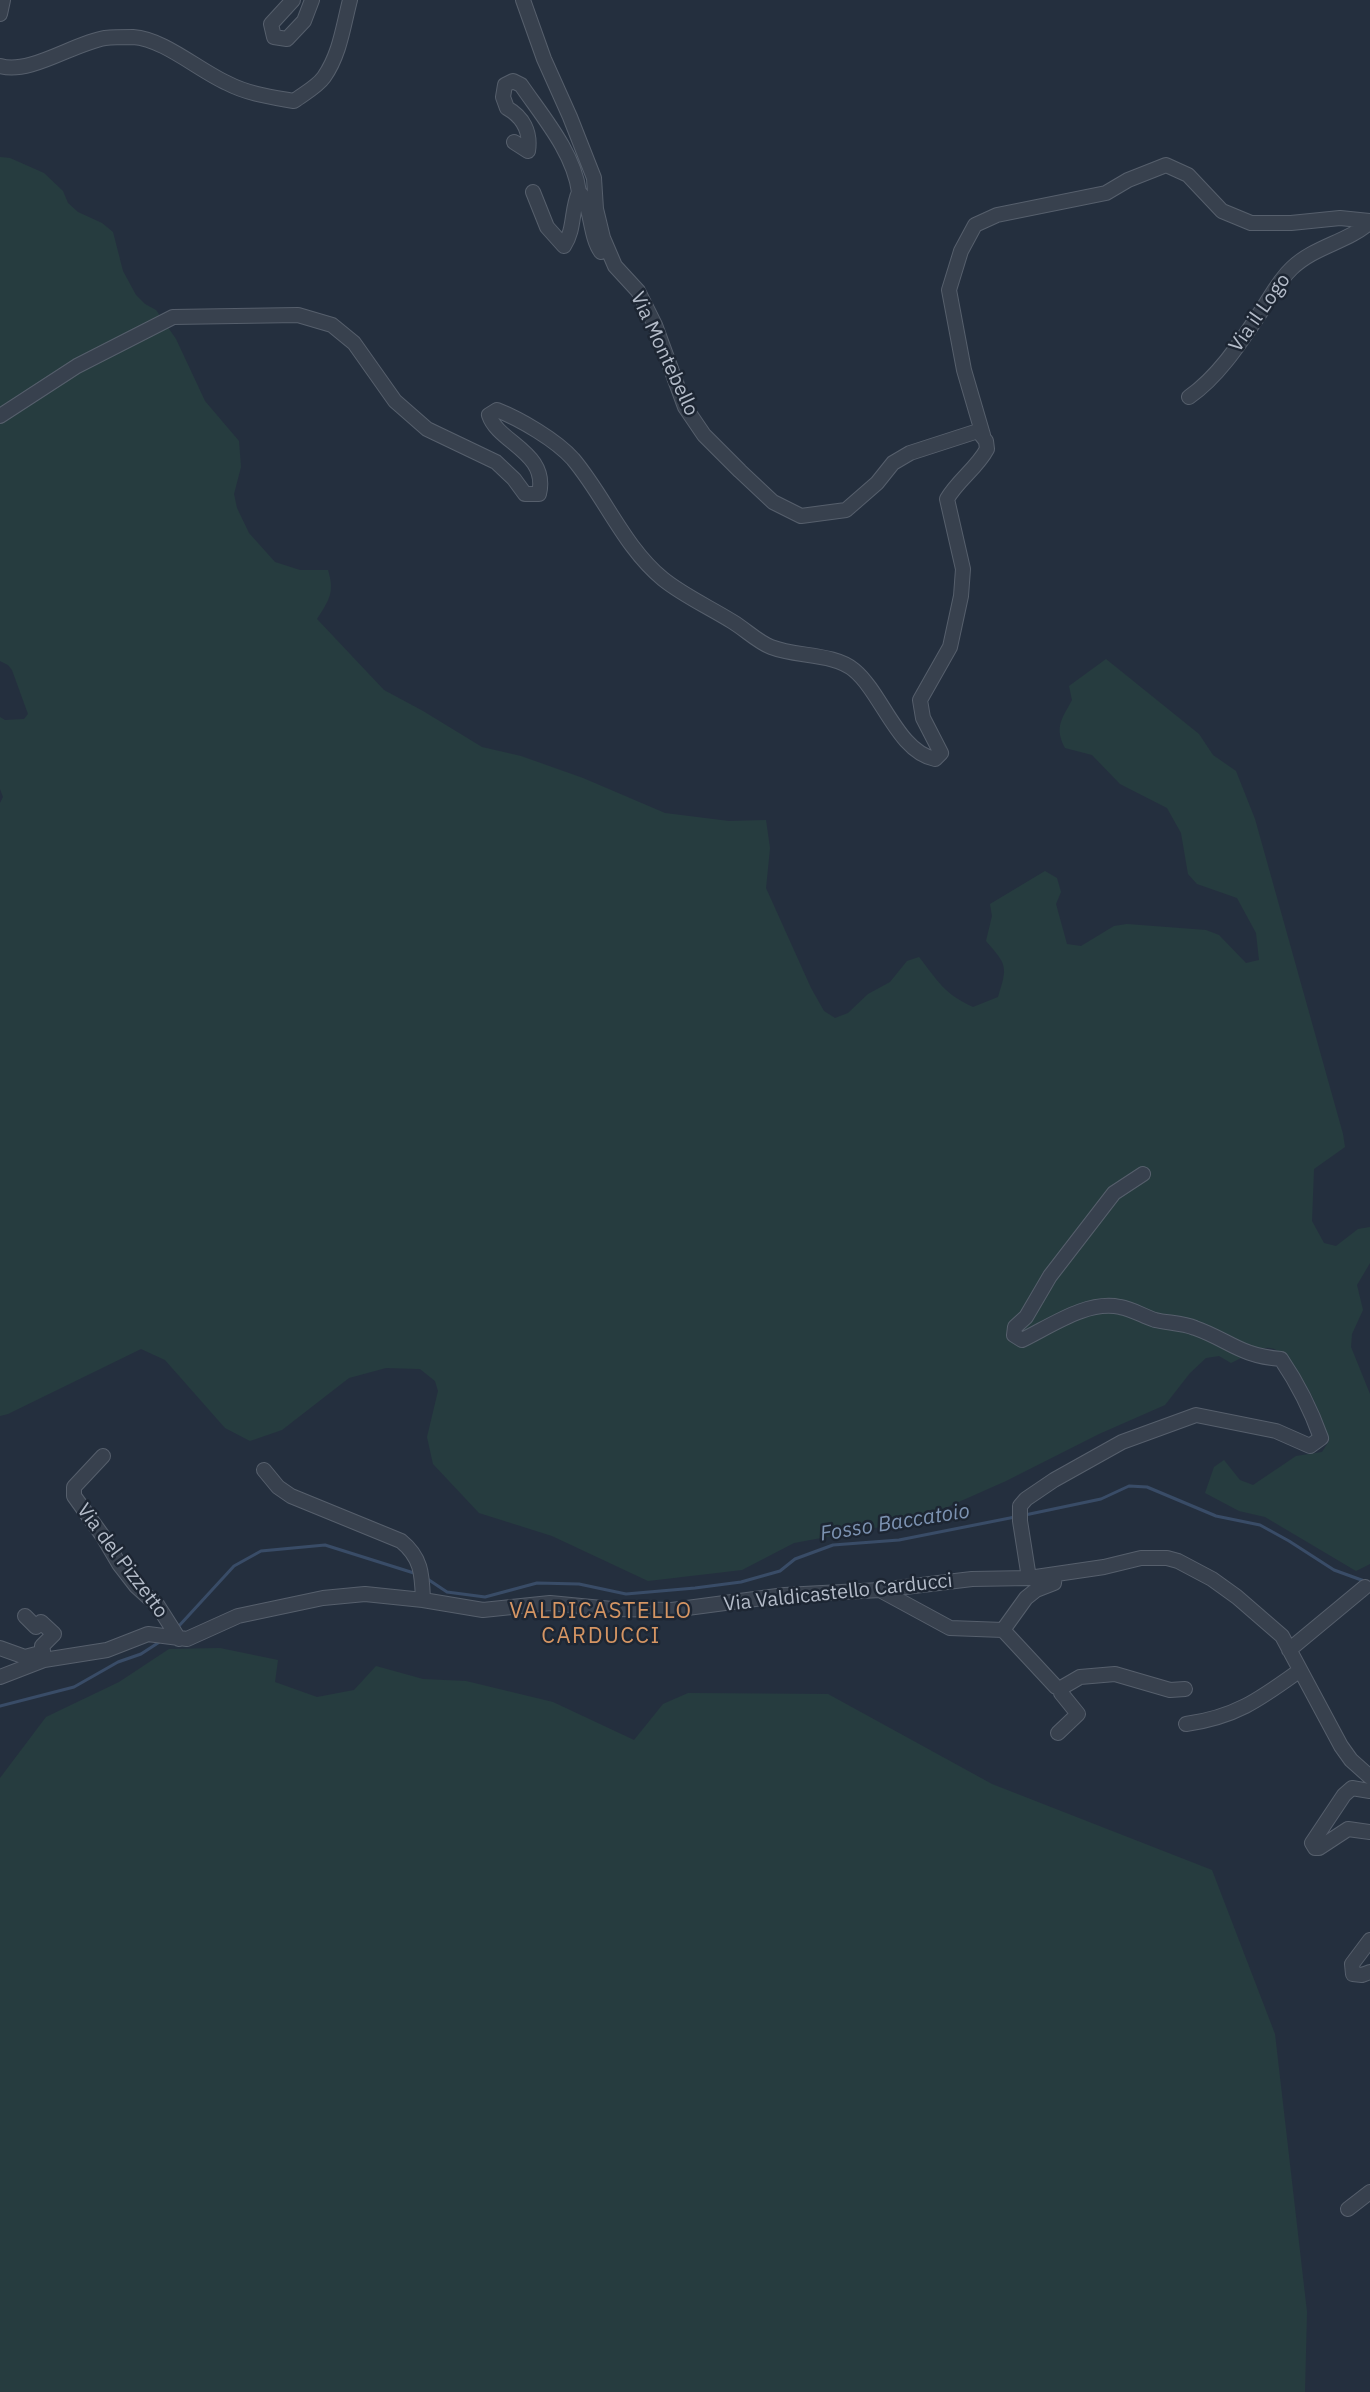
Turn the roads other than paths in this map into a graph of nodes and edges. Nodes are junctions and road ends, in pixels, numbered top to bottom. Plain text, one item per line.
1 (3, 0) edge
2 (293, 0) edge
3 (312, 0) edge
4 (350, 0) edge
5 (524, 0) edge
6 (0, 14) edge
7 (0, 66) edge
8 (514, 142) dead end
9 (533, 192) dead end
10 (579, 192) junction
11 (1370, 222) edge
12 (615, 266) junction
13 (1189, 397) dead end
14 (0, 416) edge
15 (981, 433) junction
16 (1143, 1174) dead end
17 (103, 1456) dead end
18 (264, 1470) dead end
19 (1055, 1574) junction
20 (1029, 1578) junction
21 (1365, 1587) dead end
22 (880, 1590) junction
23 (423, 1600) junction
24 (25, 1616) dead end
25 (1003, 1630) junction
26 (179, 1639) junction
27 (0, 1648) edge
28 (1289, 1650) junction
29 (42, 1656) junction
30 (1299, 1671) junction
31 (0, 1677) edge
32 (1061, 1688) junction
33 (1185, 1689) dead end
34 (1186, 1724) dead end
35 (1058, 1733) dead end
36 (1370, 1777) edge
37 (1370, 1791) edge
38 (1370, 1832) edge
39 (1370, 1940) edge
40 (1370, 1971) edge
41 (1370, 2192) edge
42 (1348, 2210) dead end

1 - 6 street
2 - 3 street
4 - 7 street
5 - 12 street, Via Montebello
8 - 10 street
9 - 10 street
10 - 12 street
11 - 13 street, Via il Logo
11 - 15 street
12 - 15 street, Via Montebello
14 - 15 street
16 - 20 street
17 - 26 street, Via del Pizzetto
18 - 23 street
19 - 20 street, Via Valdicastello Carducci
19 - 25 street
19 - 28 street, Via Valdicastello Carducci
20 - 22 street, Via Valdicastello Carducci
21 - 28 street
22 - 23 street, Via Valdicastello Carducci
22 - 25 street
23 - 26 street, Via Valdicastello Carducci
24 - 29 street
25 - 32 street
26 - 29 street, Via Valdicastello Carducci
27 - 29 street
28 - 30 street, Via Valdicastello Carducci
29 - 31 street, Via Valdicastello Carducci
30 - 34 street
30 - 36 street, Via Valdicastello Carducci
32 - 33 street
32 - 35 street
37 - 38 street
39 - 40 street
41 - 42 street

